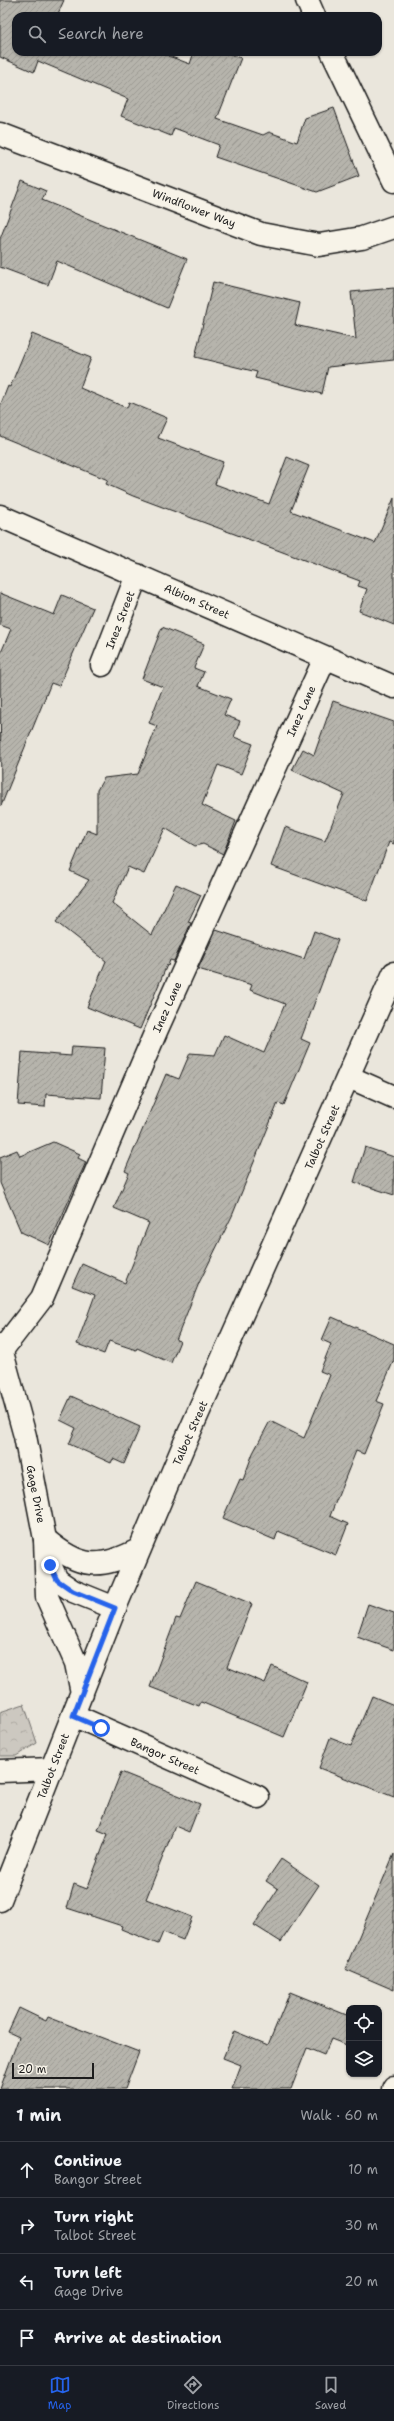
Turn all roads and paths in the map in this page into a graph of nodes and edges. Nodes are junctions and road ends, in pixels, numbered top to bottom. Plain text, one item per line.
1 (307, 0) edge
2 (312, 12) edge
3 (334, 56) edge
4 (0, 134) edge
5 (394, 181) edge
6 (394, 227) edge
7 (0, 516) edge
8 (137, 575) junction
9 (325, 658) junction
10 (102, 665) dead end
11 (394, 687) edge
12 (394, 973) edge
13 (349, 1077) junction
14 (394, 1097) edge
15 (1, 1347) edge
16 (45, 1539) junction
17 (140, 1549) junction
18 (115, 1608) junction
19 (82, 1693) junction
20 (73, 1716) junction
21 (52, 1769) junction
22 (0, 1771) edge
23 (258, 1797) dead end
24 (0, 1900) edge

1 - 2 street
3 - 5 street
4 - 6 street, Windflower Way
7 - 8 street, Albion Street
8 - 9 street, Albion Street
8 - 10 street, Inez Street
9 - 11 street, Albion Street
9 - 15 street, Inez Lane
12 - 13 street, Talbot Street
13 - 14 street
13 - 17 street, Talbot Street
15 - 16 street, Gage Drive
16 - 17 street
16 - 18 street, Gage Drive
16 - 19 street
17 - 18 street, Talbot Street
18 - 19 street, Talbot Street
19 - 20 street, Talbot Street
20 - 21 street, Talbot Street
20 - 23 street, Bangor Street
21 - 22 street
21 - 24 street, Talbot Street

